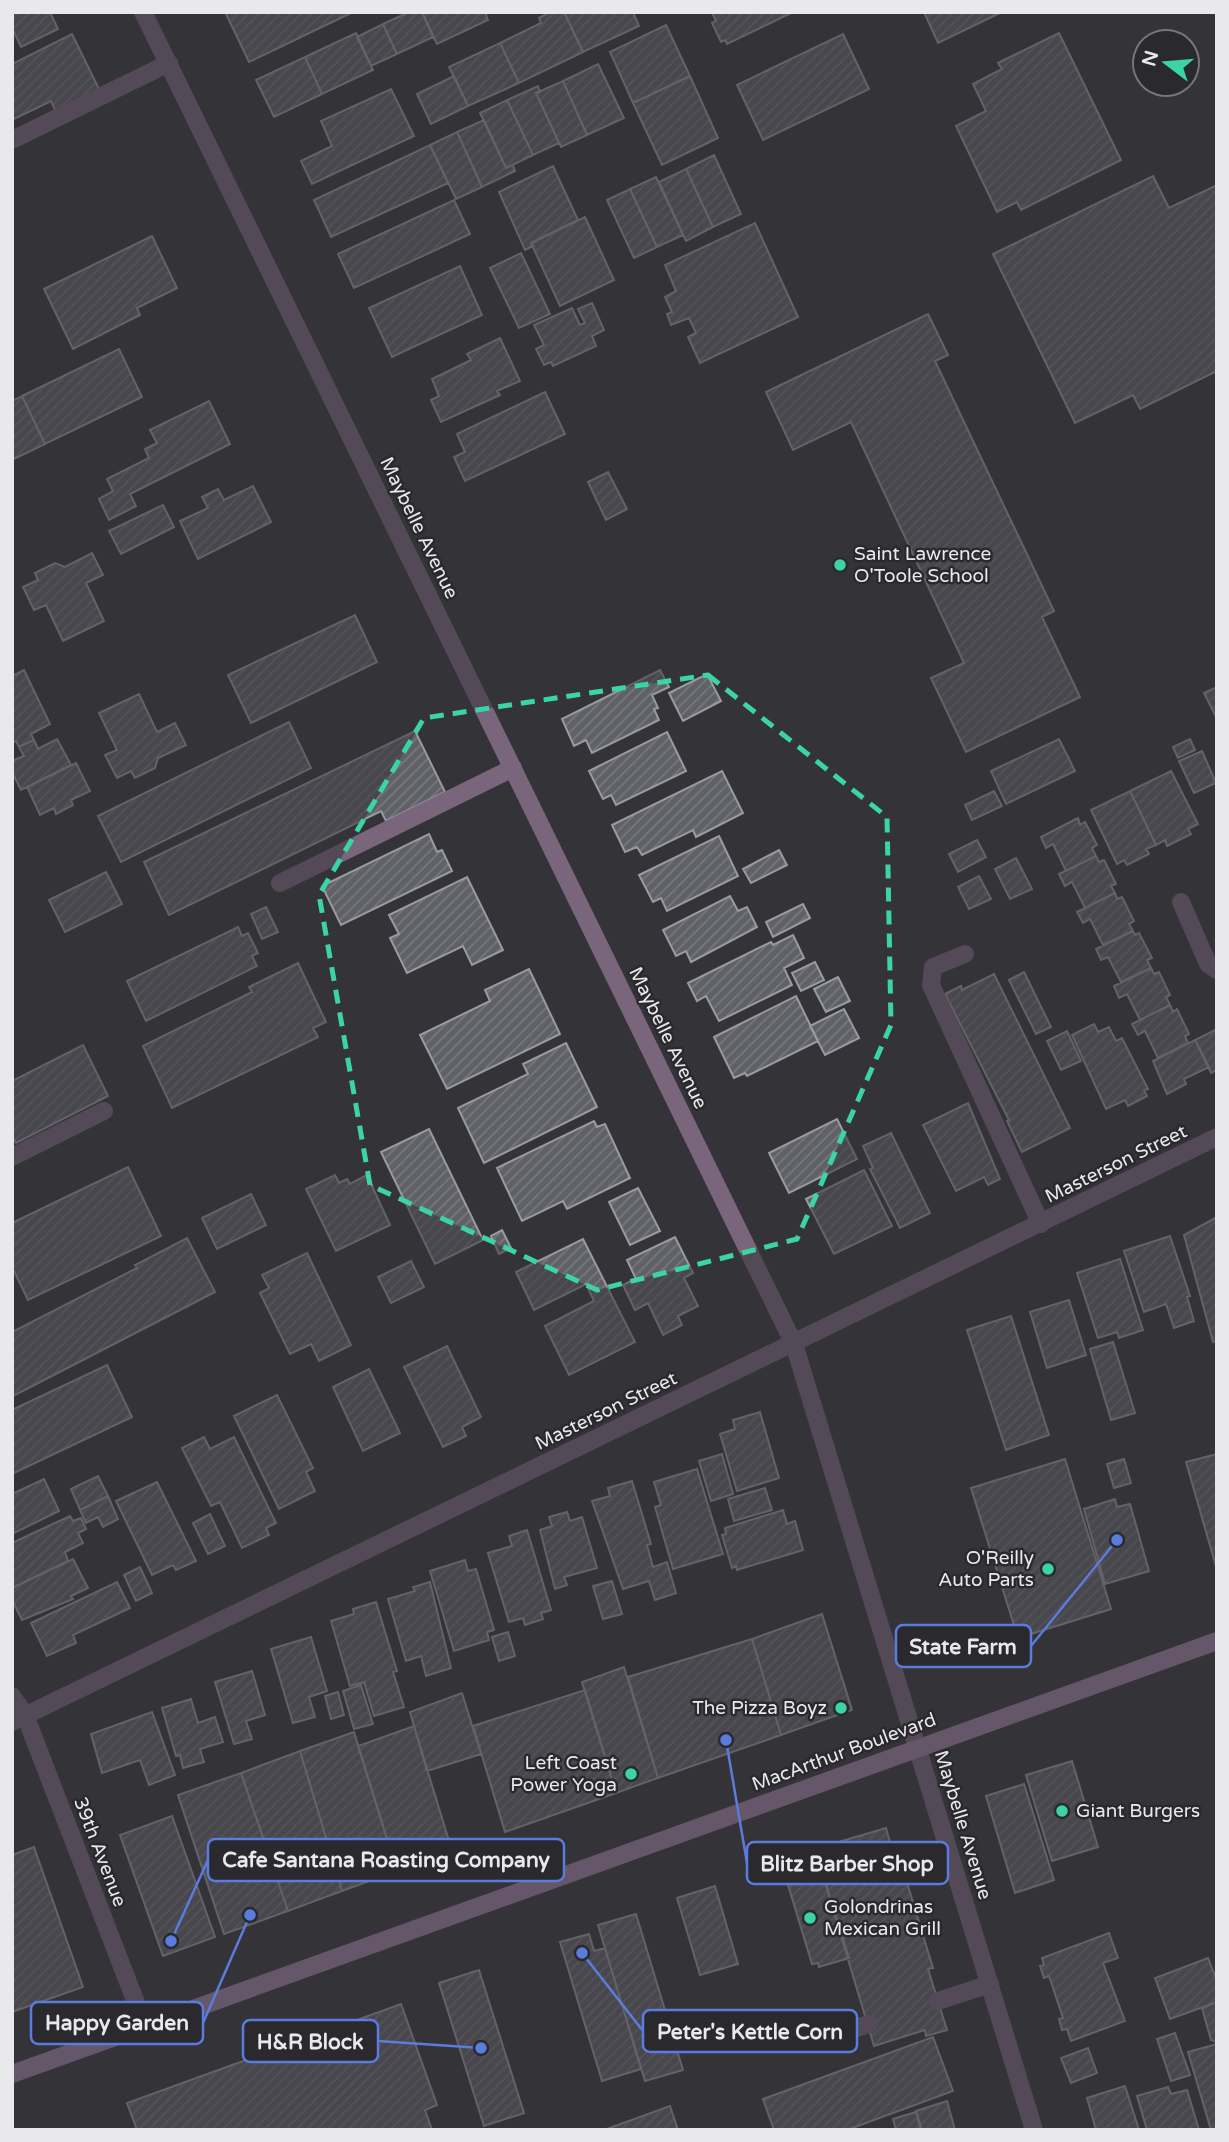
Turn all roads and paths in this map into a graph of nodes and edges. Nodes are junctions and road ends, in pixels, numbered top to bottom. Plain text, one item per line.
1 (144, 12) edge
2 (169, 63) junction
3 (12, 140) edge
4 (513, 768) junction
5 (280, 883) dead end
6 (1181, 902) dead end
7 (965, 954) dead end
8 (1217, 970) edge
9 (104, 1111) dead end
10 (1217, 1138) edge
11 (12, 1157) edge
12 (1041, 1224) junction
13 (794, 1344) junction
14 (1217, 1641) edge
15 (12, 1696) edge
16 (19, 1719) edge
17 (917, 1748) junction
18 (990, 1984) junction
19 (938, 2001) dead end
20 (802, 2023) dead end
21 (869, 2024) dead end
22 (145, 2025) junction
23 (12, 2074) edge
24 (1034, 2130) edge

1 - 2 street, Maybelle Avenue
2 - 3 street
2 - 4 street, Maybelle Avenue
4 - 5 street
4 - 13 street, Maybelle Avenue
6 - 8 street
7 - 12 street
9 - 11 street
10 - 12 street, Masterson Street
12 - 13 street, Masterson Street
13 - 16 street, Masterson Street
13 - 17 street, Maybelle Avenue
14 - 17 main road, MacArthur Boulevard
15 - 16 street, 39th Avenue
16 - 22 street, 39th Avenue
17 - 18 street, Maybelle Avenue
17 - 22 main road, MacArthur Boulevard
18 - 19 street
18 - 24 street, Maybelle Avenue
20 - 21 street
22 - 23 main road, MacArthur Boulevard

